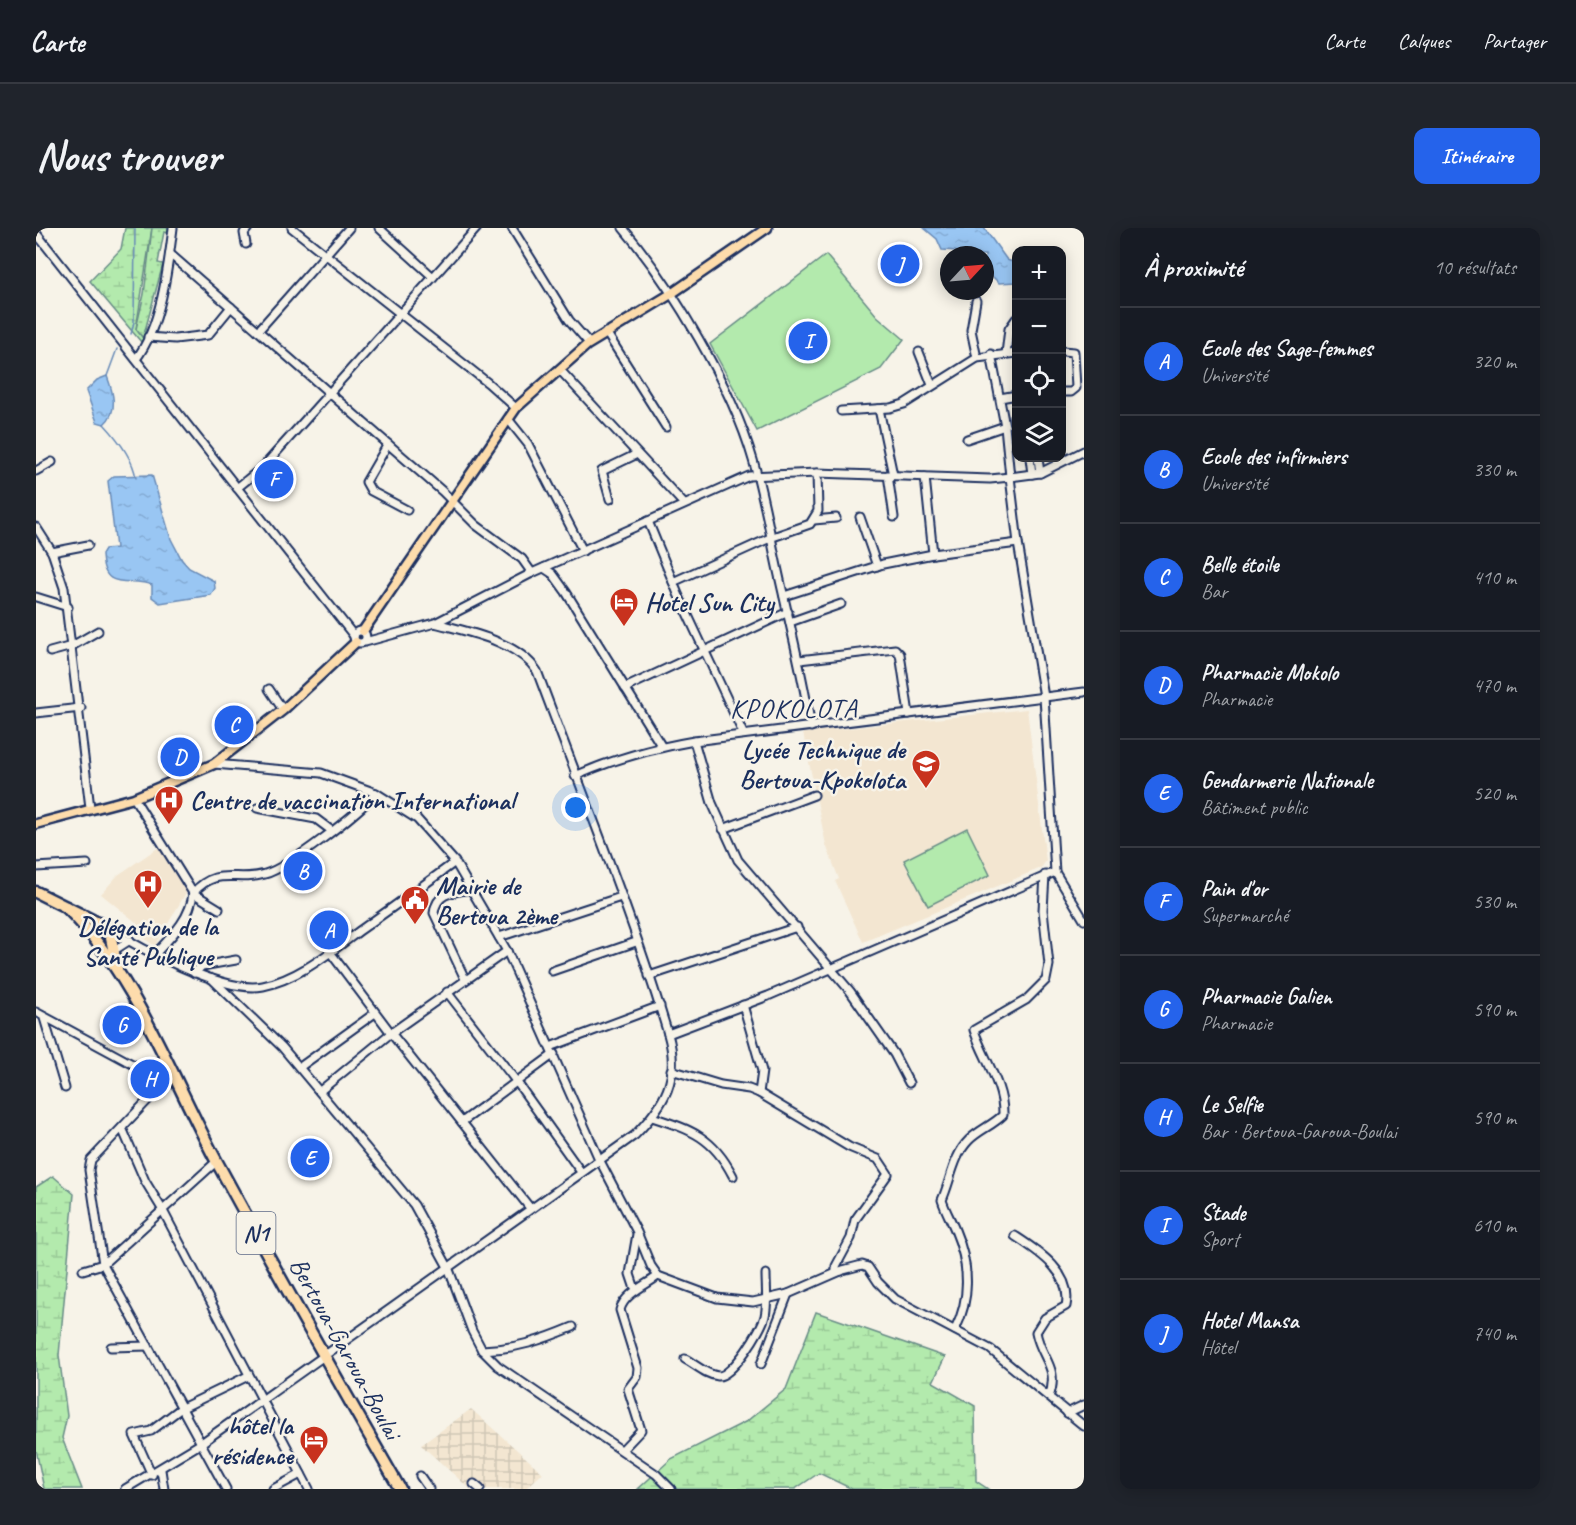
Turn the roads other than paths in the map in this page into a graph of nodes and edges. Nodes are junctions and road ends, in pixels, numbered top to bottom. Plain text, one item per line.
1 (173, 228) edge
2 (248, 228) edge
3 (292, 228) edge
4 (349, 228) edge
5 (379, 228) edge
6 (477, 228) edge
7 (512, 228) edge
8 (622, 228) edge
9 (767, 228) edge
10 (36, 233) edge
11 (246, 244) dead end
12 (170, 254) junction
13 (325, 255) junction
14 (433, 277) junction
15 (671, 294) junction
16 (976, 301) dead end
17 (231, 307) junction
18 (401, 316) junction
19 (1012, 325) edge
20 (258, 331) junction
21 (606, 332) junction
22 (148, 337) junction
23 (590, 344) junction
24 (1066, 351) edge
25 (919, 352) dead end
26 (1012, 353) edge
27 (991, 354) junction
28 (1006, 354) junction
29 (977, 358) junction
30 (136, 359) junction
31 (560, 370) junction
32 (932, 385) junction
33 (329, 392) junction
34 (1066, 392) edge
35 (1012, 396) edge
36 (1000, 398) junction
37 (516, 408) junction
38 (879, 409) junction
39 (841, 411) dead end
40 (508, 419) junction
41 (1005, 426) junction
42 (666, 427) dead end
43 (967, 439) dead end
44 (388, 444) junction
45 (1084, 451) edge
46 (637, 454) junction
47 (52, 462) dead end
48 (1032, 462) edge
49 (1037, 462) edge
50 (36, 471) edge
51 (817, 473) junction
52 (1036, 473) junction
53 (757, 474) junction
54 (890, 475) junction
55 (925, 477) junction
56 (1010, 477) junction
57 (237, 488) junction
58 (610, 499) dead end
59 (451, 500) junction
60 (684, 504) junction
61 (407, 510) dead end
62 (860, 517) dead end
63 (894, 517) dead end
64 (836, 518) dead end
65 (814, 520) junction
66 (648, 521) junction
67 (36, 527) edge
68 (770, 538) junction
69 (1018, 543) junction
70 (88, 545) dead end
71 (583, 551) junction
72 (52, 552) junction
73 (933, 554) junction
74 (877, 566) junction
75 (544, 568) junction
76 (532, 573) junction
77 (673, 582) junction
78 (784, 596) junction
79 (36, 597) edge
80 (46, 602) junction
81 (36, 604) edge
82 (841, 604) dead end
83 (68, 607) junction
84 (788, 612) junction
85 (341, 618) junction
86 (790, 622) junction
87 (435, 623) junction
88 (98, 631) dead end
89 (363, 632) junction
90 (386, 635) junction
91 (358, 640) junction
92 (72, 646) junction
93 (706, 651) junction
94 (50, 652) dead end
95 (799, 660) junction
96 (625, 688) junction
97 (269, 689) dead end
98 (1084, 692) edge
99 (1044, 698) junction
100 (81, 708) junction
101 (283, 710) junction
102 (36, 713) edge
103 (909, 714) junction
104 (811, 727) junction
105 (743, 733) junction
106 (694, 741) junction
107 (662, 747) junction
108 (214, 764) junction
109 (575, 776) junction
110 (376, 793) junction
111 (814, 795) dead end
112 (134, 798) junction
113 (90, 808) junction
114 (257, 808) dead end
115 (36, 824) edge
116 (723, 830) junction
117 (332, 831) junction
118 (455, 862) junction
119 (87, 864) dead end
120 (36, 867) edge
121 (1055, 872) junction
122 (1045, 875) junction
123 (472, 889) junction
124 (36, 892) edge
125 (193, 893) junction
126 (621, 897) junction
127 (66, 907) junction
128 (219, 909) dead end
129 (1084, 920) edge
130 (106, 927) junction
131 (797, 927) junction
132 (94, 936) junction
133 (499, 937) junction
134 (130, 940) junction
135 (636, 942) junction
136 (507, 951) junction
137 (330, 952) junction
138 (111, 953) junction
139 (156, 954) junction
140 (236, 960) dead end
141 (829, 967) junction
142 (552, 970) dead end
143 (194, 973) junction
144 (649, 976) junction
145 (212, 979) junction
146 (465, 979) junction
147 (447, 992) junction
148 (742, 1005) junction
149 (660, 1006) junction
150 (36, 1012) edge
151 (375, 1012) junction
152 (41, 1018) edge
153 (391, 1033) junction
154 (668, 1034) junction
155 (552, 1050) junction
156 (300, 1068) junction
157 (671, 1070) junction
158 (165, 1078) junction
159 (177, 1080) junction
160 (516, 1081) junction
161 (909, 1083) dead end
162 (65, 1088) dead end
163 (759, 1090) junction
164 (320, 1091) junction
165 (652, 1117) junction
166 (462, 1122) junction
167 (122, 1128) junction
168 (599, 1160) junction
169 (217, 1161) junction
170 (581, 1172) junction
171 (733, 1176) dead end
172 (530, 1208) junction
173 (162, 1209) junction
174 (637, 1232) junction
175 (1015, 1236) dead end
176 (103, 1264) junction
177 (448, 1267) junction
178 (83, 1270) dead end
179 (843, 1270) junction
180 (766, 1274) dead end
181 (658, 1276) junction
182 (634, 1286) dead end
183 (788, 1294) junction
184 (767, 1300) junction
185 (573, 1327) dead end
186 (956, 1330) junction
187 (148, 1346) junction
188 (111, 1347) dead end
189 (482, 1350) junction
190 (324, 1356) junction
191 (685, 1359) dead end
192 (761, 1364) dead end
193 (248, 1376) junction
194 (1049, 1397) junction
195 (261, 1399) junction
196 (1084, 1405) edge
197 (180, 1409) junction
198 (1067, 1413) junction
199 (1084, 1426) edge
200 (200, 1444) junction
201 (622, 1450) junction
202 (161, 1470) junction
203 (301, 1474) junction
204 (152, 1475) junction
205 (420, 1476) dead end
206 (125, 1489) edge
207 (164, 1489) edge
208 (226, 1489) edge
209 (273, 1489) edge
210 (309, 1489) edge
211 (400, 1489) edge
212 (429, 1489) edge
213 (671, 1489) edge

1 - 12 street
2 - 11 street
3 - 13 street
4 - 13 street
5 - 14 street
6 - 14 street
7 - 23 street
8 - 15 street
9 - 15 main road
10 - 30 street
12 - 17 street
12 - 22 street
13 - 18 street
13 - 20 street
14 - 18 street
15 - 21 main road
15 - 53 street
16 - 29 street
17 - 20 street
17 - 22 street
18 - 33 street
18 - 37 street
19 - 28 street
20 - 33 street
21 - 23 main road
21 - 42 street
22 - 30 street
23 - 31 main road
24 - 34 street
25 - 32 street
26 - 28 street
27 - 28 street
27 - 29 street
27 - 36 street
29 - 32 street
30 - 57 street
31 - 37 main road
31 - 46 street
32 - 38 street
33 - 44 street
33 - 57 street
35 - 36 street
36 - 41 street
37 - 40 main road
38 - 39 street
38 - 54 street
40 - 59 main road
40 - 71 street
41 - 43 street
41 - 56 street
44 - 59 street
44 - 61 street
45 - 52 street
46 - 58 street
46 - 60 street
47 - 50 street
48 - 52 street
49 - 52 street
51 - 53 street
51 - 54 street
51 - 65 street
52 - 56 street
53 - 60 street
53 - 68 street
54 - 55 street
54 - 63 street
55 - 56 street
55 - 73 street
56 - 69 street
57 - 85 street
59 - 76 street
59 - 89 main road
60 - 66 street
62 - 74 street
64 - 65 street
65 - 68 street
66 - 71 street
66 - 77 street
67 - 72 street
68 - 77 street
68 - 78 street
69 - 73 street
69 - 99 street
70 - 72 street
71 - 75 street
72 - 83 street
73 - 74 street
74 - 78 street
75 - 76 street
75 - 96 street
76 - 87 street
77 - 93 street
78 - 84 street
79 - 80 street
80 - 81 street
80 - 83 street
82 - 86 street
83 - 92 street
84 - 86 street
84 - 93 street
85 - 89 street
85 - 91 street
86 - 95 street
87 - 90 street
87 - 109 street
88 - 92 street
89 - 90 street
89 - 91 street
89 - 91 street
90 - 91 street
91 - 101 main road
92 - 94 street
92 - 100 street
93 - 96 street
93 - 105 street
95 - 103 street
95 - 104 street
96 - 107 street
97 - 101 street
98 - 99 street
99 - 103 street
99 - 121 street
100 - 102 street
100 - 113 street
101 - 108 main road
103 - 104 street
104 - 105 street
105 - 106 street
106 - 107 street
106 - 116 street
107 - 109 street
108 - 110 street
108 - 112 main road
109 - 126 street
110 - 117 street
110 - 118 street
111 - 116 street
112 - 113 main road
112 - 125 street
113 - 115 main road
114 - 117 street
116 - 131 street
117 - 125 street
118 - 123 street
118 - 137 street
119 - 120 street
121 - 122 street
121 - 129 street
122 - 141 street
122 - 186 street
123 - 133 street
123 - 146 street
124 - 127 highway, N1
125 - 128 street
125 - 139 street
126 - 133 street
126 - 135 street
127 - 130 highway, N1
127 - 132 highway, N1
130 - 132 street
130 - 134 street
130 - 138 highway, Bertoua-Garoua-Boulai / N1
131 - 141 street
131 - 144 street
132 - 138 highway, Bertoua-Garoua-Boulai / N1
133 - 136 street
134 - 138 street
134 - 139 street
135 - 142 street
135 - 144 street
136 - 146 street
136 - 155 street
137 - 145 street
137 - 151 street
138 - 159 highway, Bertoua-Garoua-Boulai / N1
139 - 143 street
140 - 143 street
141 - 148 street
141 - 161 street
143 - 145 street
144 - 149 street
145 - 156 street
146 - 147 street
147 - 153 street
147 - 160 street
148 - 154 street
148 - 163 street
149 - 154 street
149 - 155 street
150 - 152 street
151 - 153 street
151 - 156 street
152 - 158 street
152 - 162 street
153 - 164 street
153 - 166 street
154 - 157 street
155 - 160 street
155 - 168 street
156 - 164 street
157 - 163 street
157 - 165 street
158 - 159 street
158 - 167 street
159 - 169 highway, Bertoua-Garoua-Boulai / N1
160 - 166 street
160 - 170 street
163 - 179 street
164 - 177 street
165 - 168 street
165 - 171 street
166 - 172 street
167 - 173 street
167 - 176 street
168 - 170 street
168 - 174 street
169 - 173 street
169 - 190 highway, Bertoua-Garoua-Boulai / N1
170 - 172 street
172 - 177 street
173 - 176 street
173 - 193 street
174 - 181 street
174 - 182 street
175 - 194 street
176 - 178 street
176 - 187 street
177 - 189 street
177 - 190 street
179 - 183 street
179 - 186 street
180 - 184 street
181 - 184 street
181 - 201 street
183 - 184 street
183 - 192 street
184 - 191 street
185 - 189 street
186 - 194 street
187 - 188 street
187 - 197 street
189 - 201 street
190 - 195 street
190 - 211 highway, Bertoua-Garoua-Boulai / N1
193 - 195 street
193 - 197 street
194 - 198 street
195 - 200 street
195 - 203 street
196 - 198 street
197 - 200 street
197 - 204 street
198 - 199 street
200 - 202 street
200 - 208 street
201 - 213 street
202 - 204 street
202 - 207 street
203 - 209 street
203 - 210 street
204 - 206 street
205 - 212 street

